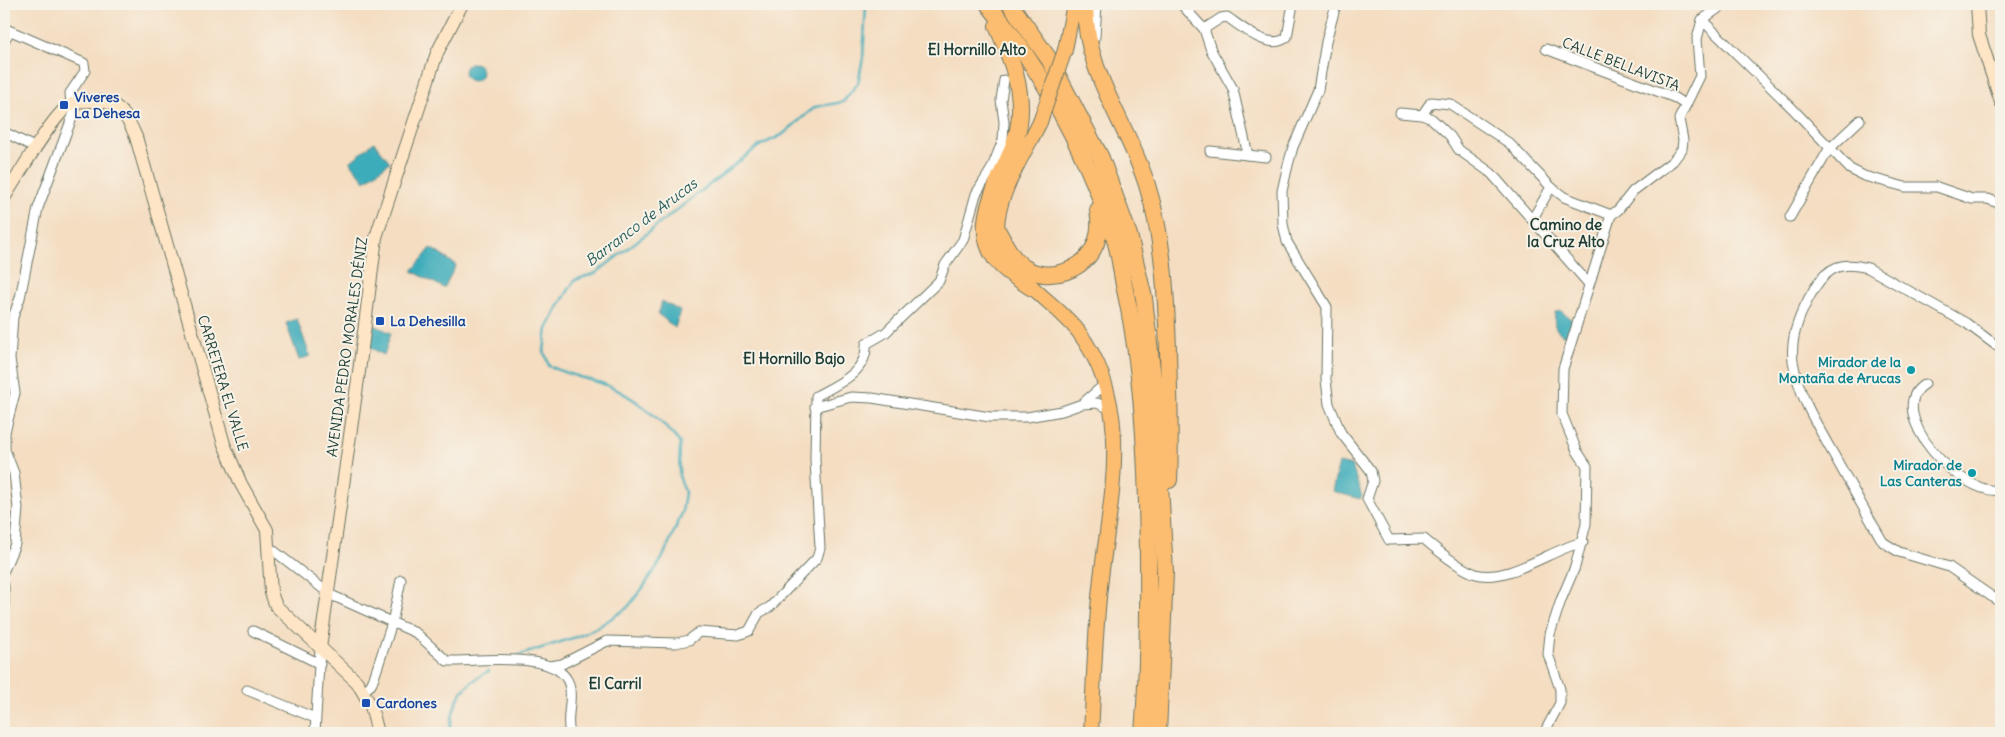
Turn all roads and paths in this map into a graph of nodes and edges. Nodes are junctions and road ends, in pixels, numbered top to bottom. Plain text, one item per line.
1 (460, 4) edge
2 (987, 4) edge
3 (1010, 4) edge
4 (1073, 4) edge
5 (1085, 4) edge
6 (1097, 4) edge
7 (1180, 4) edge
8 (1293, 4) edge
9 (1336, 4) edge
10 (1724, 4) edge
11 (1978, 4) edge
12 (1702, 20) junction
13 (7, 29) edge
14 (1204, 29) junction
15 (4, 40) edge
16 (1546, 49) dead end
17 (1095, 68) junction
18 (1004, 80) dead end
19 (2001, 102) edge
20 (74, 103) junction
21 (1686, 105) junction
22 (1400, 113) dead end
23 (1422, 115) junction
24 (1860, 120) dead end
25 (4, 132) edge
26 (36, 148) junction
27 (1829, 149) junction
28 (1210, 150) dead end
29 (1248, 155) junction
30 (1266, 157) dead end
31 (1095, 185) junction
32 (1551, 187) junction
33 (4, 198) edge
34 (2001, 204) edge
35 (1611, 215) junction
36 (1790, 217) dead end
37 (1532, 220) junction
38 (996, 228) junction
39 (1588, 283) junction
40 (1032, 288) junction
41 (2001, 349) edge
42 (1105, 384) junction
43 (1924, 384) dead end
44 (1082, 404) junction
45 (815, 407) junction
46 (1111, 409) junction
47 (2001, 490) edge
48 (1583, 542) junction
49 (269, 546) junction
50 (4, 570) edge
51 (1165, 572) junction
52 (402, 580) dead end
53 (4, 586) edge
54 (326, 590) junction
55 (2001, 603) edge
56 (392, 623) junction
57 (322, 625) junction
58 (253, 631) dead end
59 (305, 634) junction
60 (4, 638) edge
61 (320, 648) junction
62 (320, 664) junction
63 (550, 666) junction
64 (247, 690) dead end
65 (363, 691) junction
66 (315, 718) junction
67 (315, 733) edge
68 (378, 733) edge
69 (570, 733) edge
70 (1091, 733) edge
71 (1143, 733) edge
72 (1158, 733) edge
73 (1544, 733) edge

1 - 54 street, AVENIDA PEDRO MORALES DÉNIZ
2 - 31 highway
2 - 40 highway
3 - 51 highway
4 - 38 main road, bridge
5 - 17 highway
6 - 17 street
7 - 14 street
8 - 14 street
9 - 48 street
10 - 12 street
11 - 19 street
12 - 21 street
12 - 27 street
13 - 15 street
13 - 20 street
14 - 29 street
16 - 21 street, CALLE BELLAVISTA
17 - 51 highway
18 - 45 street
20 - 26 street
20 - 49 street, CARRETERA EL VALLE
20 - 50 street
21 - 35 street
22 - 23 street
23 - 32 street
23 - 37 street
24 - 27 street
25 - 26 street
26 - 33 street
27 - 34 street
27 - 36 street
28 - 29 street
29 - 30 street
31 - 38 highway
31 - 71 highway
32 - 35 street
32 - 37 street
35 - 39 street
37 - 39 street
38 - 40 main road
39 - 48 street
40 - 42 main road
41 - 55 street
42 - 44 street
42 - 46 main road
43 - 47 street
44 - 45 street
44 - 46 street
45 - 63 street
46 - 70 main road
48 - 73 street
49 - 54 street
49 - 59 street, CARRETERA EL VALLE
51 - 72 highway
52 - 56 street
53 - 60 street
54 - 56 street
54 - 57 street, AVENIDA PEDRO MORALES DÉNIZ
56 - 63 street
56 - 65 street
57 - 59 street
57 - 61 street, AVENIDA PEDRO MORALES DÉNIZ
58 - 62 street
59 - 61 street, CARRETERA EL VALLE
61 - 62 street
61 - 65 street, CARRETERA EL VALLE
62 - 66 street
63 - 69 street
64 - 66 street
65 - 68 street, CARRETERA EL VALLE
66 - 67 street

